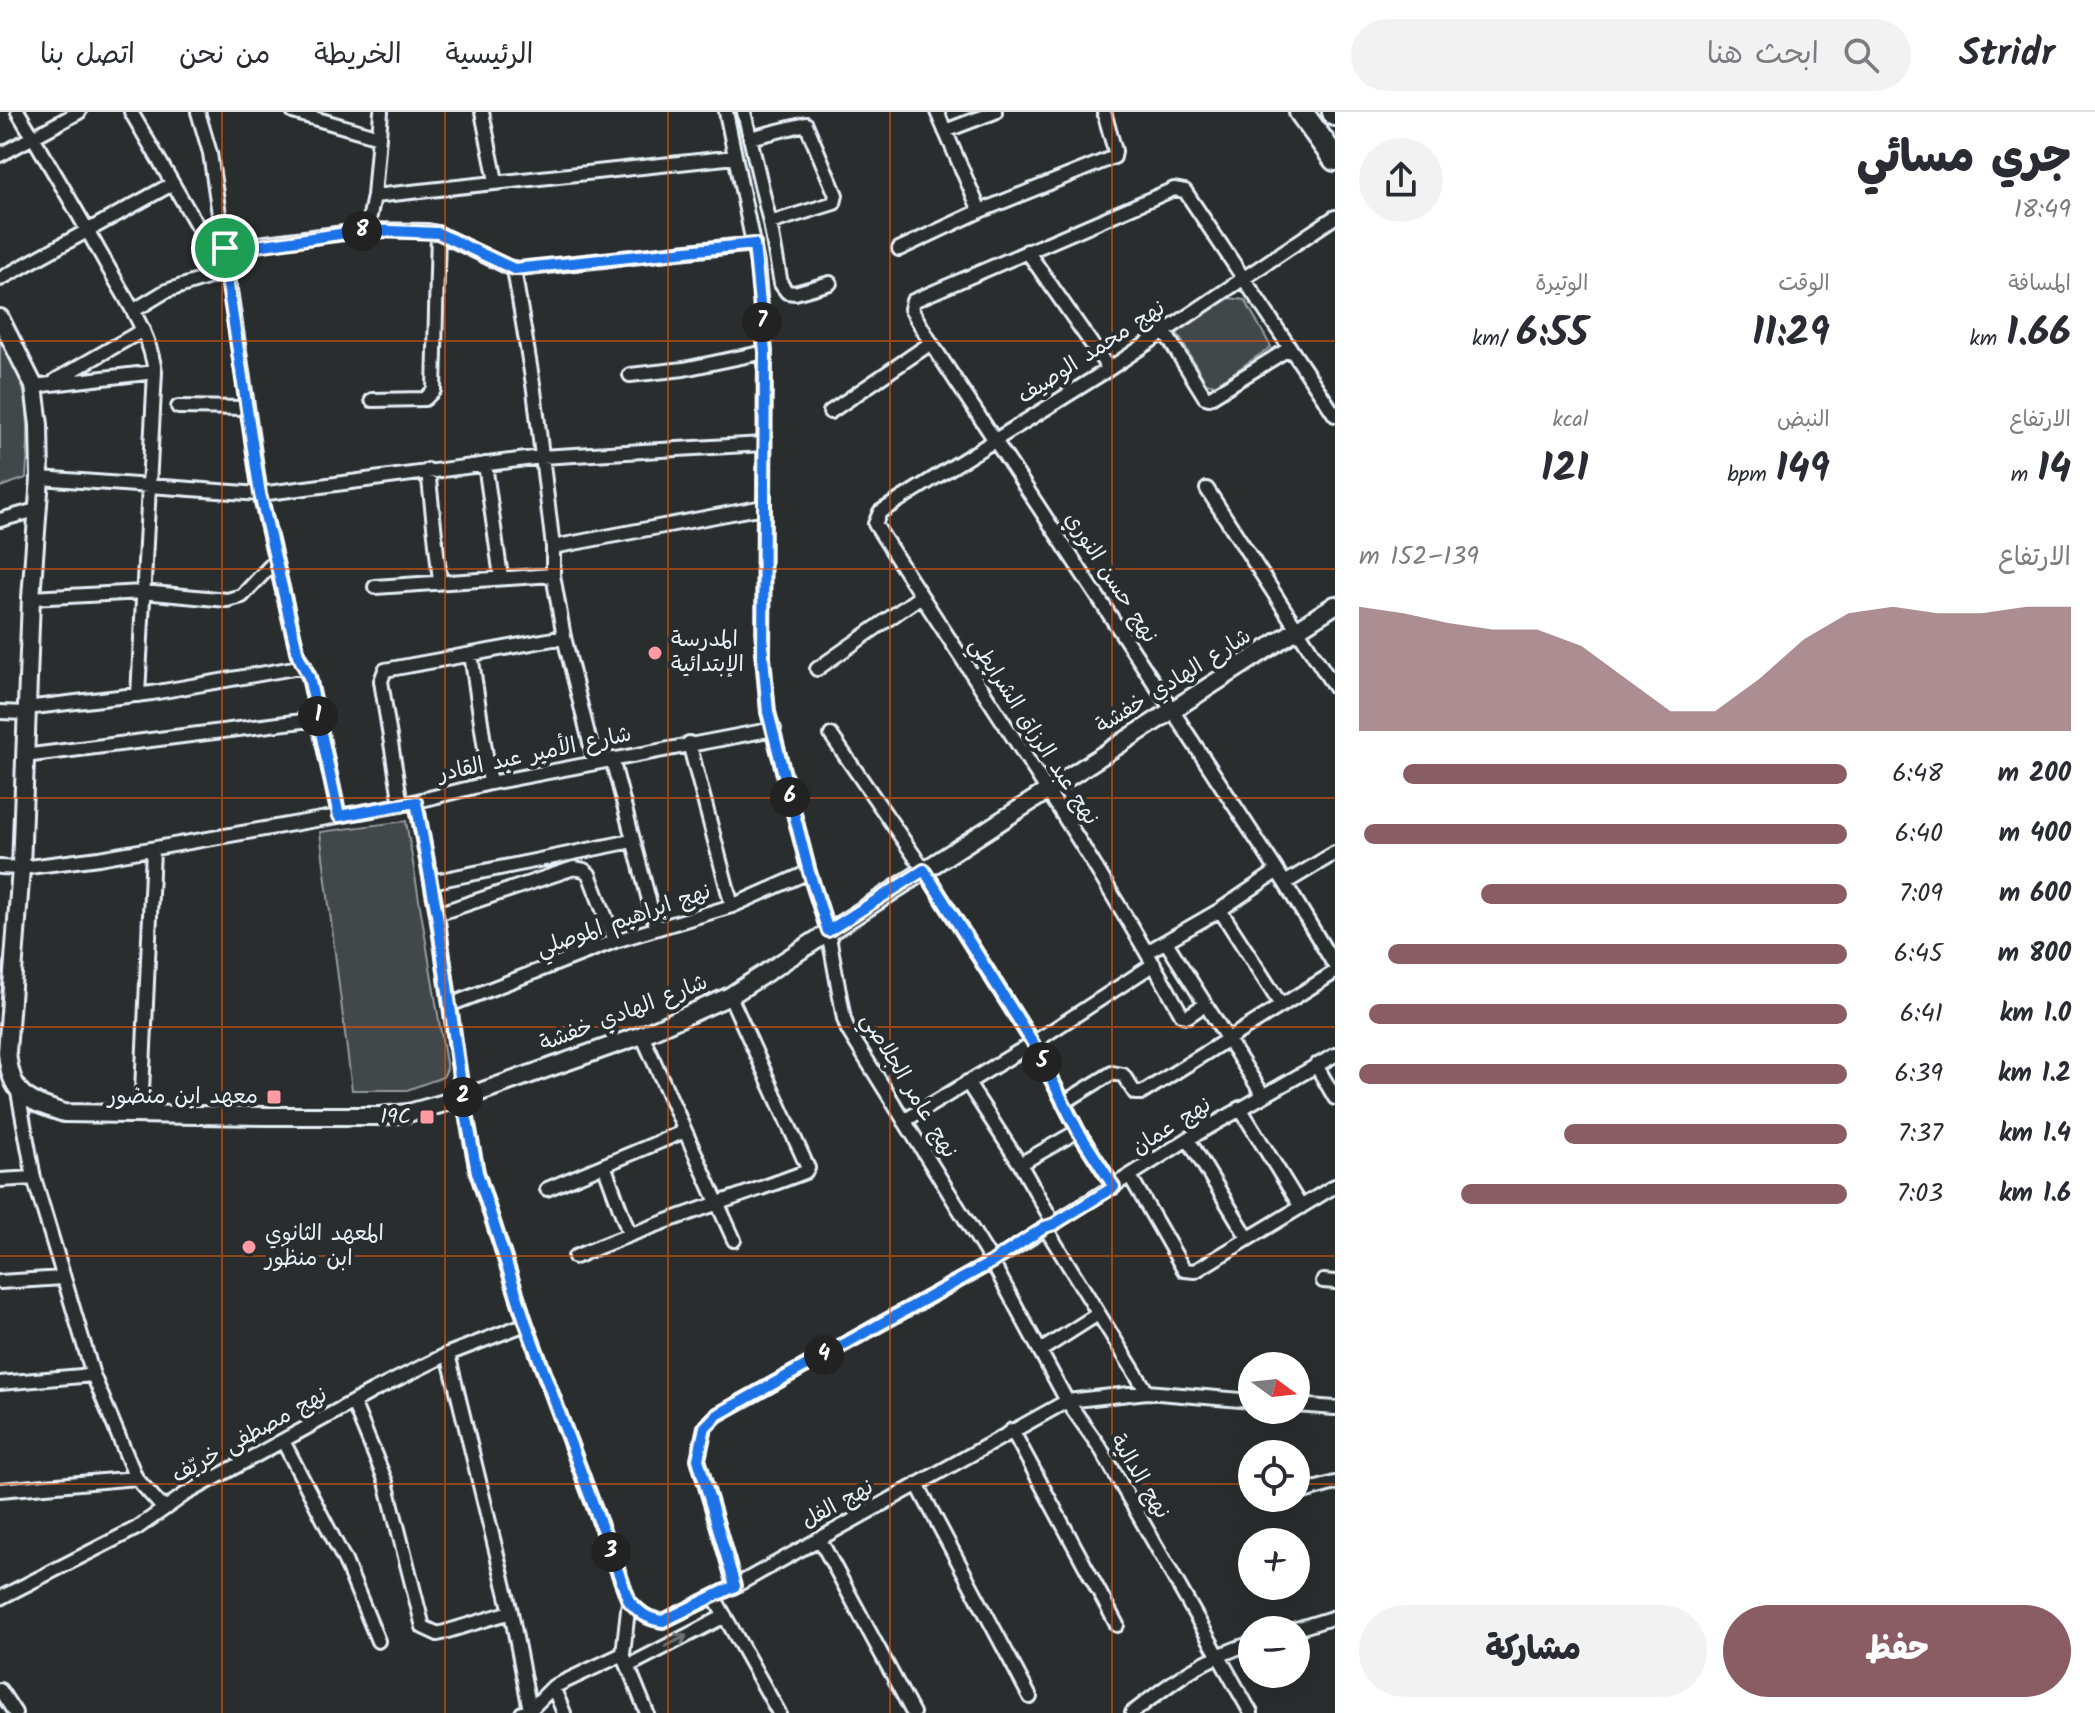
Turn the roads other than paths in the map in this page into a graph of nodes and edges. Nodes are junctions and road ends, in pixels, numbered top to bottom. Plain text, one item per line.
1 (18, 112) edge
2 (79, 112) edge
3 (131, 112) edge
4 (198, 112) edge
5 (293, 112) edge
6 (381, 112) edge
7 (482, 112) edge
8 (726, 112) edge
9 (744, 112) edge
10 (937, 112) edge
11 (995, 112) edge
12 (1104, 112) edge
13 (1301, 112) edge
14 (945, 131) junction
15 (33, 136) junction
16 (379, 137) junction
17 (750, 138) junction
18 (0, 155) edge
19 (735, 157) junction
20 (1335, 159) edge
21 (496, 181) junction
22 (172, 184) junction
23 (374, 196) junction
24 (980, 211) junction
25 (1335, 217) edge
26 (770, 223) junction
27 (367, 230) junction
28 (89, 232) junction
29 (438, 233) junction
30 (754, 244) junction
31 (225, 248) junction
32 (899, 249) dead end
33 (1027, 251) junction
34 (514, 269) junction
35 (226, 272) junction
36 (0, 279) edge
37 (1245, 279) junction
38 (830, 283) dead end
39 (133, 311) junction
40 (0, 318) edge
41 (143, 330) junction
42 (1164, 331) junction
43 (931, 343) junction
44 (1290, 348) junction
45 (765, 352) junction
46 (1109, 369) junction
47 (155, 372) junction
48 (630, 375) dead end
49 (53, 382) junction
50 (34, 386) junction
51 (372, 400) dead end
52 (178, 407) dead end
53 (247, 408) junction
54 (830, 412) dead end
55 (1335, 415) edge
56 (995, 438) junction
57 (763, 444) junction
58 (541, 457) junction
59 (485, 464) junction
60 (428, 470) junction
61 (40, 478) junction
62 (149, 486) junction
63 (1207, 489) dead end
64 (260, 494) junction
65 (763, 507) junction
66 (36, 510) junction
67 (0, 520) edge
68 (875, 524) joint
69 (553, 547) junction
70 (275, 561) junction
71 (553, 575) junction
72 (501, 577) junction
73 (440, 581) junction
74 (375, 587) dead end
75 (143, 592) junction
76 (921, 596) junction
77 (31, 598) junction
78 (1335, 605) edge
79 (1297, 631) junction
80 (564, 637) junction
81 (471, 654) junction
82 (305, 666) junction
83 (817, 669) dead end
84 (1335, 688) edge
85 (138, 695) junction
86 (1172, 710) junction
87 (26, 711) junction
88 (0, 712) edge
89 (318, 719) junction
90 (774, 729) junction
91 (831, 735) dead end
92 (689, 743) junction
93 (24, 756) junction
94 (612, 759) junction
95 (595, 763) junction
96 (490, 783) junction
97 (1048, 789) junction
98 (416, 802) junction
99 (401, 805) junction
100 (339, 816) junction
101 (632, 841) junction
102 (153, 850) junction
103 (1335, 853) edge
104 (0, 867) edge
105 (21, 868) junction
106 (924, 870) junction
107 (809, 872) junction
108 (1276, 872) junction
109 (431, 882) junction
110 (1285, 883) junction
111 (732, 906) junction
112 (1220, 910) junction
113 (437, 914) junction
114 (656, 927) junction
115 (828, 931) junction
116 (615, 941) junction
117 (1166, 942) junction
118 (1151, 958) junction
119 (1335, 966) edge
120 (1335, 972) edge
121 (730, 996) junction
122 (452, 1004) junction
123 (1204, 1005) junction
124 (1281, 1005) junction
125 (5, 1008) edge
126 (642, 1035) junction
127 (1227, 1038) junction
128 (1033, 1043) junction
129 (1335, 1055) edge
130 (1316, 1065) junction
131 (967, 1082) junction
132 (18, 1092) junction
133 (1263, 1095) junction
134 (463, 1098) junction
135 (1335, 1098) edge
136 (1063, 1103) junction
137 (1240, 1108) junction
138 (141, 1113) junction
139 (904, 1121) junction
140 (685, 1131) junction
141 (1078, 1131) junction
142 (1188, 1139) junction
143 (1020, 1164) junction
144 (604, 1165) junction
145 (1130, 1176) junction
146 (34, 1178) junction
147 (0, 1180) edge
148 (1335, 1186) edge
149 (1114, 1187) junction
150 (547, 1189) dead end
151 (718, 1205) junction
152 (1301, 1207) junction
153 (1049, 1225) junction
154 (629, 1233) junction
155 (1248, 1238) junction
156 (734, 1240) dead end
157 (575, 1257) dead end
158 (992, 1262) junction
159 (63, 1278) junction
160 (0, 1282) edge
161 (1098, 1314) junction
162 (526, 1324) junction
163 (1040, 1351) junction
164 (448, 1354) junction
165 (93, 1375) junction
166 (0, 1383) edge
167 (1147, 1392) junction
168 (1238, 1400) edge
169 (1067, 1401) junction
170 (353, 1402) junction
171 (1310, 1406) edge
172 (1335, 1408) edge
173 (1012, 1430) junction
174 (283, 1441) junction
175 (136, 1478) junction
176 (1335, 1483) edge
177 (917, 1484) junction
178 (0, 1490) edge
179 (1310, 1490) edge
180 (164, 1509) junction
181 (819, 1538) junction
182 (735, 1586) junction
183 (714, 1597) junction
184 (0, 1598) edge
185 (629, 1601) junction
186 (511, 1612) junction
187 (725, 1616) junction
188 (1335, 1617) edge
189 (1117, 1625) dead end
190 (1310, 1625) edge
191 (378, 1641) dead end
192 (1238, 1648) edge
193 (1219, 1654) junction
194 (625, 1660) junction
195 (553, 1687) junction
196 (0, 1690) edge
197 (1030, 1697) dead end
198 (526, 1711) edge
199 (15, 1713) edge
200 (564, 1713) edge
201 (647, 1713) edge
202 (779, 1713) edge
203 (913, 1713) edge
204 (1132, 1713) edge
205 (1251, 1713) edge

1 - 15 street
2 - 15 street
3 - 22 street
4 - 31 street
5 - 16 street
6 - 16 street
7 - 21 street
8 - 19 street, نهج عامر الجلاصي
9 - 17 street
10 - 14 street
11 - 14 street
12 - 24 street
13 - 20 highway
14 - 24 street
15 - 18 street
15 - 28 street
16 - 23 street
17 - 26 street
17 - 26 street
19 - 21 street
19 - 30 street, نهج عامر الجلاصي
21 - 23 street
22 - 28 street
22 - 31 street
23 - 27 street
24 - 32 street
25 - 37 street, نهج محمد الوصيف
26 - 38 street
27 - 29 street
27 - 31 street
28 - 36 street
28 - 39 street
29 - 34 street
29 - 51 street
30 - 34 street
30 - 45 street, نهج عامر الجلاصي
31 - 35 street
33 - 37 street
33 - 43 street, نهج حسن النوري
33 - 46 street
34 - 58 street
35 - 39 street
35 - 53 street
37 - 42 street, نهج محمد الوصيف
37 - 44 street
39 - 41 street
40 - 50 street
41 - 47 street
41 - 49 street
42 - 44 street
42 - 46 street, نهج محمد الوصيف
43 - 54 street
43 - 56 street, نهج حسن النوري
44 - 55 street
45 - 48 street
45 - 57 street, نهج عامر الجلاصي
46 - 56 street, نهج محمد الوصيف
47 - 49 street
47 - 62 street
49 - 50 street
50 - 61 street
52 - 53 street
53 - 64 street
56 - 68 street, نهج محمد الوصيف
56 - 86 street, نهج حسن النوري
57 - 58 street
57 - 65 street, نهج عامر الجلاصي
58 - 59 street
58 - 69 street
59 - 60 street
59 - 72 street
60 - 64 street
60 - 73 street
61 - 62 street
61 - 66 street
62 - 64 street
62 - 75 street
63 - 79 street
64 - 70 street
65 - 69 street
65 - 90 street, نهج عامر الجلاصي
66 - 67 street
66 - 77 street
68 - 76 street, نهج عبد الرزاق الشرايطي
69 - 71 street
70 - 75 street
70 - 82 street
71 - 72 street
71 - 80 street
72 - 73 street
73 - 74 street
75 - 77 street
75 - 85 street
76 - 83 street
76 - 97 street, نهج عبد الرزاق الشرايطي
77 - 87 street
78 - 79 street, شارع الهادي خفشة
79 - 84 street
79 - 86 street, شارع الهادي خفشة
80 - 81 street
80 - 95 street
81 - 96 street
81 - 99 street
82 - 85 street
82 - 89 street
85 - 87 street
86 - 97 street, شارع الهادي خفشة
86 - 108 street, نهج حسن النوري
87 - 88 street
87 - 93 street
89 - 93 street
89 - 100 street
90 - 92 street, شارع الأمير عبد القادر
90 - 107 street, نهج عامر الجلاصي
91 - 106 street
92 - 94 street, شارع الأمير عبد القادر
92 - 111 street
93 - 105 street
94 - 95 street, شارع الأمير عبد القادر
94 - 101 street
95 - 96 street, شارع الأمير عبد القادر
96 - 98 street, شارع الأمير عبد القادر
97 - 106 street, شارع الهادي خفشة
97 - 118 street, نهج عبد الرزاق الشرايطي
98 - 99 street, شارع الأمير عبد القادر
98 - 109 street
99 - 100 street, شارع الأمير عبد القادر
100 - 102 street, شارع الأمير عبد القادر
101 - 109 street
101 - 114 street
102 - 105 street, شارع الأمير عبد القادر
102 - 138 street
103 - 110 street
104 - 105 street, شارع الأمير عبد القادر
105 - 125 street
106 - 115 street, شارع الهادي خفشة
106 - 128 street
107 - 111 street, نهج ابراهيم الموصلي
107 - 115 street, نهج عامر الجلاصي
108 - 110 street, نهج حسن النوري
108 - 112 street
109 - 113 street
110 - 119 street, نهج حسن النوري
111 - 114 street, نهج ابراهيم الموصلي
112 - 117 street
112 - 124 street
113 - 116 street
113 - 122 street
114 - 116 street, نهج ابراهيم الموصلي
115 - 121 street, شارع الهادي خفشة
115 - 139 street, نهج عامر الجلاصي
116 - 122 street, نهج ابراهيم الموصلي
117 - 118 street
117 - 123 street
118 - 123 street, نهج عبد الرزاق الشرايطي
118 - 128 street
120 - 124 street
121 - 126 street, شارع الهادي خفشة
121 - 151 street
122 - 134 street
123 - 127 street
124 - 127 street
125 - 132 street
126 - 134 street, شارع الهادي خفشة
126 - 140 street
127 - 133 street
127 - 136 street
128 - 131 street
128 - 136 street
129 - 130 street, نهج عمان
130 - 133 street, نهج عمان
130 - 135 street
131 - 139 street
131 - 143 street
132 - 138 street, شارع الهادي خفشة
132 - 146 street
133 - 137 street, نهج عمان
134 - 138 street, شارع الهادي خفشة
134 - 162 street
136 - 141 street
137 - 142 street, نهج عمان
137 - 152 street
139 - 158 street, نهج عامر الجلاصي
140 - 144 street
140 - 151 street
141 - 143 street
141 - 149 street
142 - 145 street, نهج عمان
142 - 155 street
143 - 153 street
144 - 150 street
144 - 154 street
145 - 149 street, نهج عمان
145 - 155 street
146 - 147 street
146 - 159 street
148 - 152 street
149 - 153 street, نهج عمان
151 - 154 street
151 - 156 street
152 - 155 street
153 - 158 street, نهج عمان
153 - 161 street
154 - 157 street
158 - 163 street, نهج الدالية
158 - 182 street, نهج عمان
159 - 160 street
159 - 165 street
161 - 163 street
161 - 167 street
162 - 164 street, نهج مصطفى خريّف
162 - 185 street
163 - 169 street, نهج الدالية
164 - 170 street, نهج مصطفى خريّف
164 - 186 street
165 - 166 street
165 - 175 street
167 - 168 street
167 - 169 street
169 - 173 street, نهج الفل
169 - 193 street, نهج الدالية
170 - 174 street, نهج مصطفى خريّف
170 - 186 street
171 - 172 street
173 - 177 street, نهج الفل
173 - 189 street
174 - 180 street, نهج مصطفى خريّف
174 - 191 street
175 - 178 street
175 - 180 street
176 - 179 street
177 - 181 street, نهج الفل
177 - 197 street
180 - 184 street, نهج مصطفى خريّف
181 - 182 street, نهج الفل
181 - 203 street
182 - 183 street, نهج الفل
183 - 185 street, نهج الفل
183 - 187 street
185 - 194 street
186 - 198 street
194 -> 187 street
187 - 202 street
188 - 190 street
192 - 193 street
193 - 204 street
193 - 205 street, نهج الدالية
194 - 195 street
194 - 201 street
195 - 198 street
195 - 200 street
196 - 199 street

